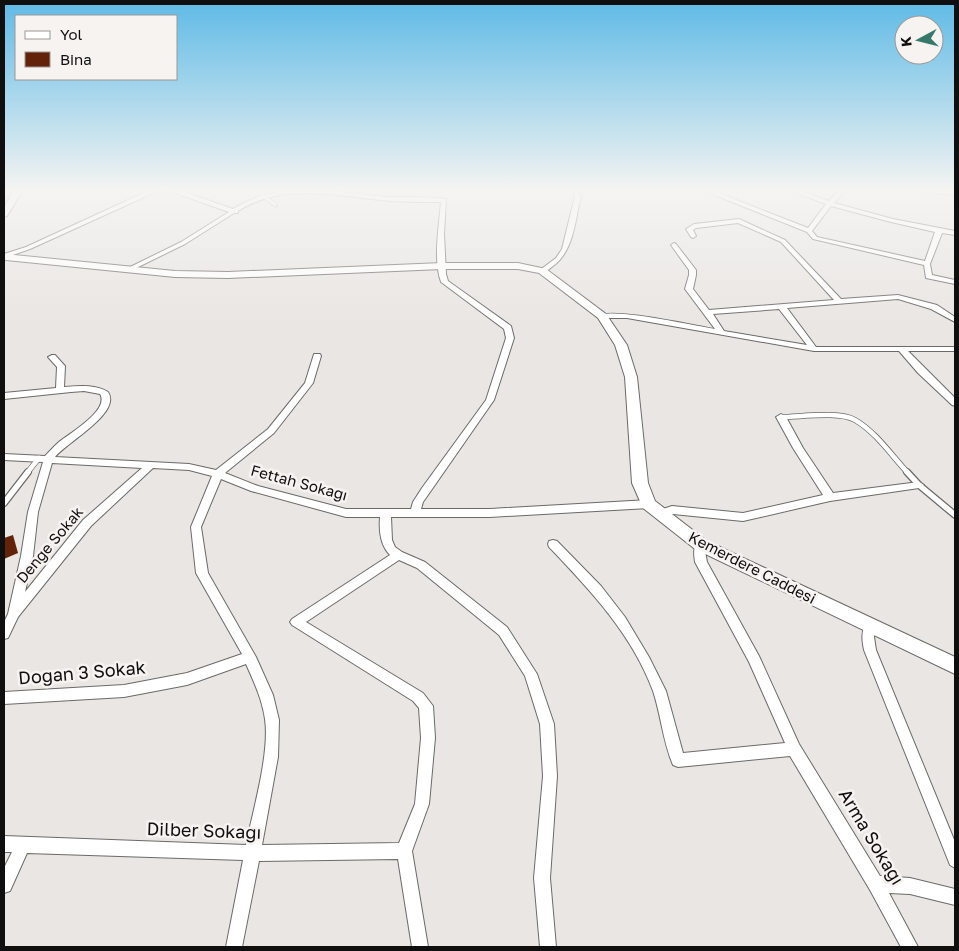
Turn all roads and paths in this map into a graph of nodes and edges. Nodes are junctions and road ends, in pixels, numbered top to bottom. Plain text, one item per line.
1 (54, 234) edge
2 (198, 234) edge
3 (440, 234) edge
4 (569, 234) edge
5 (772, 234) edge
6 (812, 234) edge
7 (938, 234) edge
8 (674, 245) dead end
9 (5, 256) edge
10 (928, 264) junction
11 (442, 266) junction
12 (128, 270) junction
13 (542, 271) junction
14 (955, 282) edge
15 (838, 301) junction
16 (781, 306) junction
17 (708, 312) junction
18 (602, 316) junction
19 (955, 320) edge
20 (720, 332) junction
21 (900, 348) junction
22 (955, 348) edge
23 (814, 349) junction
24 (317, 356) dead end
25 (52, 357) dead end
26 (60, 390) junction
27 (4, 396) edge
28 (955, 403) edge
29 (781, 417) joint
30 (4, 457) edge
31 (44, 458) junction
32 (152, 464) junction
33 (218, 474) junction
34 (919, 485) junction
35 (830, 498) junction
36 (4, 503) edge
37 (650, 504) junction
38 (386, 512) junction
39 (415, 512) junction
40 (661, 514) junction
41 (955, 514) edge
42 (553, 544) dead end
43 (701, 545) junction
44 (398, 555) junction
45 (14, 614) junction
46 (870, 626) junction
47 (4, 634) edge
48 (250, 657) junction
49 (955, 666) edge
50 (4, 698) edge
51 (794, 750) junction
52 (4, 844) edge
53 (23, 845) junction
54 (404, 851) junction
55 (252, 853) junction
56 (955, 860) edge
57 (876, 884) junction
58 (4, 885) edge
59 (955, 897) edge
60 (234, 947) edge
61 (420, 947) edge
62 (548, 947) edge
63 (910, 947) edge

1 - 9 street
2 - 12 street
3 - 11 street
4 - 13 street
5 - 15 street
6 - 10 street
7 - 10 street
8 - 17 street
9 - 12 street, Kemerdere Caddesi
10 - 14 street
11 - 12 street, Kemerdere Caddesi
11 - 13 street, Kemerdere Caddesi
11 - 39 street
13 - 18 street, Kemerdere Caddesi
15 - 16 street
15 - 19 street
16 - 17 street
16 - 23 street
17 - 20 street
18 - 20 street
18 - 37 street, Kemerdere Caddesi
20 - 23 street
21 - 22 street
21 - 23 street
21 - 28 street
24 - 33 street
25 - 26 street
26 - 27 street
26 - 31 street
29 - 34 lane
29 - 35 street
30 - 31 street, Fettah Sokağı
31 - 32 street, Fettah Sokağı
31 - 36 lane
31 - 45 street
32 - 33 street, Fettah Sokağı
32 - 45 street, Denge Sokak
33 - 38 street, Fettah Sokağı
33 - 48 street
34 - 35 street
34 - 41 lane
35 - 40 street
37 - 39 street, Fettah Sokağı
37 - 40 street, Kemerdere Caddesi
38 - 39 street, Fettah Sokağı
38 - 44 street
40 - 43 street, Kemerdere Caddesi
42 - 51 street
43 - 46 street, Kemerdere Caddesi
43 - 51 street, Arma Sokağı
44 - 54 street
44 - 62 street
45 - 47 street, Denge Sokak
46 - 49 street, Kemerdere Caddesi
46 - 56 street
48 - 50 street, Doğan 3 Sokak
48 - 55 street
51 - 57 street, Arma Sokağı
52 - 53 street, Dilber Sokağı
53 - 55 street, Dilber Sokağı
53 - 58 street
54 - 55 street, Dilber Sokağı
54 - 61 street
55 - 60 street
57 - 59 street
57 - 63 street, Arma Sokağı

